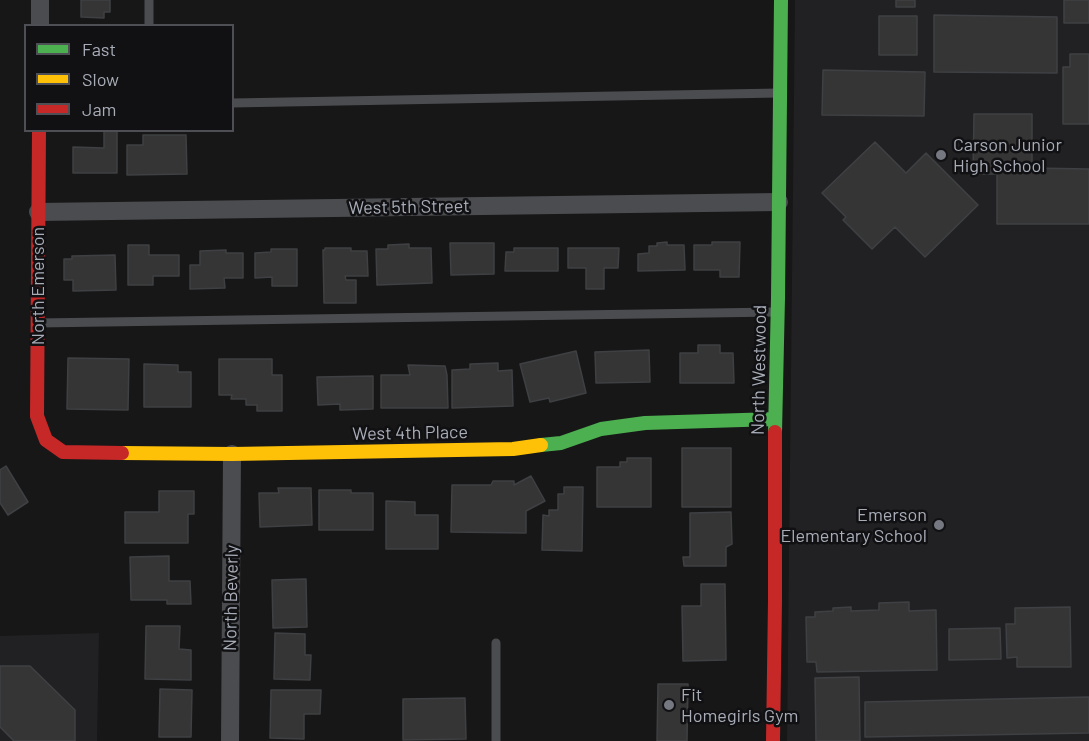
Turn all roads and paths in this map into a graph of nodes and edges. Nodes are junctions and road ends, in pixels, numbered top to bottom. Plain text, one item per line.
1 (40, 0) edge
2 (149, 0) edge
3 (781, 0) edge
4 (40, 24) edge
5 (148, 24) edge
6 (780, 93) junction
7 (234, 103) edge
8 (39, 132) edge
9 (779, 202) junction
10 (38, 212) junction
11 (778, 312) junction
12 (38, 323) junction
13 (776, 419) junction
14 (46, 440) joint
15 (232, 454) junction
16 (496, 643) dead end
17 (230, 741) edge
18 (496, 741) edge
19 (773, 741) edge

1 - 4 street
2 - 5 lane
3 - 6 street, North Westwood
6 - 7 lane
6 - 9 street, North Westwood
8 - 10 street, North Emerson
9 - 10 street, West 5th Street
9 - 11 street, North Westwood
10 - 12 street, North Emerson
11 - 12 lane
11 - 13 street, North Westwood
12 - 14 street, North Emerson
13 - 15 street, West 4th Place
13 - 19 street, North Westwood
14 - 15 street, West 4th Place
15 - 17 street, North Beverly
16 - 18 lane

